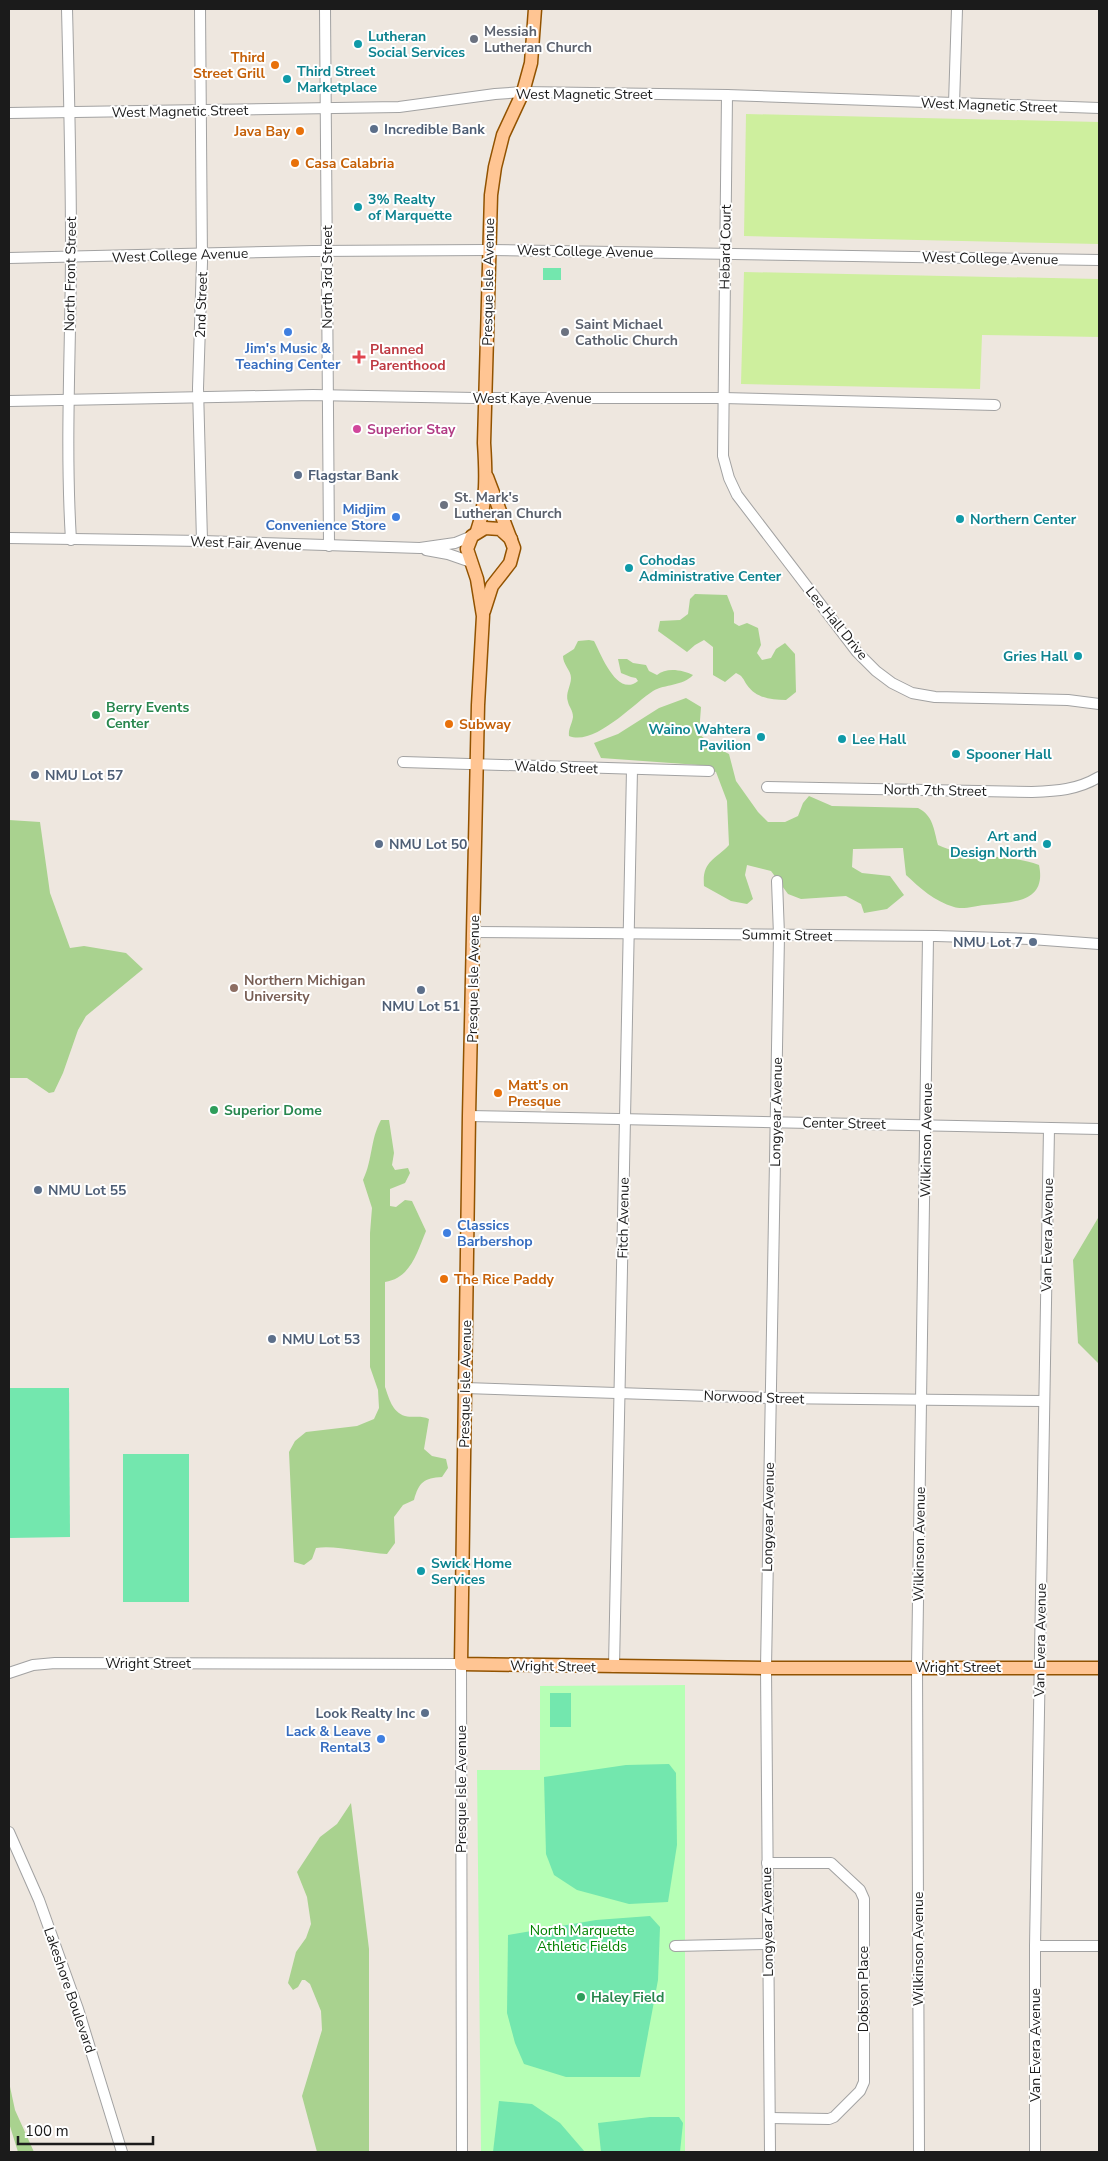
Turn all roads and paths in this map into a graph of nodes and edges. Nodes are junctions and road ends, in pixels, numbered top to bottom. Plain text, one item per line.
1 (66, 9) edge
2 (200, 9) edge
3 (326, 9) edge
4 (535, 9) edge
5 (956, 9) edge
6 (524, 92) junction
7 (727, 95) junction
8 (954, 104) junction
9 (327, 108) junction
10 (1099, 108) edge
11 (200, 112) junction
12 (9, 113) edge
13 (70, 113) junction
14 (488, 250) junction
15 (326, 251) junction
16 (724, 253) junction
17 (202, 254) junction
18 (9, 258) edge
19 (71, 258) junction
20 (1099, 260) edge
21 (328, 396) junction
22 (198, 398) junction
23 (486, 398) junction
24 (723, 398) junction
25 (68, 399) junction
26 (9, 400) edge
27 (995, 404) dead end
28 (487, 477) junction
29 (475, 533) junction
30 (9, 538) edge
31 (511, 539) junction
32 (71, 540) junction
33 (202, 541) junction
34 (329, 546) junction
35 (420, 548) junction
36 (472, 564) junction
37 (507, 567) junction
38 (483, 616) junction
39 (1099, 704) edge
40 (404, 762) dead end
41 (478, 765) junction
42 (632, 769) junction
43 (710, 771) dead end
44 (1099, 777) edge
45 (767, 787) dead end
46 (776, 881) dead end
47 (474, 932) junction
48 (628, 934) junction
49 (779, 935) junction
50 (928, 937) junction
51 (1099, 944) edge
52 (469, 1116) junction
53 (625, 1118) junction
54 (776, 1122) junction
55 (926, 1125) junction
56 (1049, 1128) junction
57 (1099, 1129) edge
58 (465, 1388) junction
59 (619, 1392) junction
60 (770, 1398) junction
61 (922, 1400) junction
62 (1044, 1401) junction
63 (461, 1664) junction
64 (614, 1667) junction
65 (917, 1667) junction
66 (1040, 1667) junction
67 (766, 1668) junction
68 (1099, 1668) edge
69 (9, 1673) edge
70 (9, 1832) edge
71 (767, 1863) junction
72 (767, 1944) junction
73 (675, 1946) dead end
74 (1035, 1946) junction
75 (1099, 1946) edge
76 (770, 2118) junction
77 (122, 2152) edge
78 (462, 2152) edge
79 (770, 2152) edge
80 (919, 2152) edge
81 (1035, 2152) edge

1 - 13 street, North Front Street
2 - 11 street, 2nd Street
3 - 9 street, North 3rd Street
4 - 6 main road, Presque Isle Avenue
5 - 8 street
6 - 7 street, West Magnetic Street
6 - 9 street, West Magnetic Street
6 - 14 main road, Presque Isle Avenue
7 - 8 street, West Magnetic Street
7 - 16 street, Hebard Court
8 - 10 street, West Magnetic Street
9 - 11 street, West Magnetic Street
9 - 15 street, North 3rd Street
11 - 13 street, West Magnetic Street
11 - 17 street, 2nd Street
12 - 13 street, West Magnetic Street
13 - 19 street, North Front Street
14 - 15 street, West College Avenue
14 - 16 street, West College Avenue
14 - 23 main road, Presque Isle Avenue
15 - 17 street, West College Avenue
15 - 21 street, North 3rd Street
16 - 20 street, West College Avenue
16 - 24 street, Hebard Court
17 - 19 street, West College Avenue
17 - 22 street, 2nd Street
18 - 19 street, West College Avenue
19 - 25 street, North Front Street
21 - 22 street, West Kaye Avenue
21 - 23 street, West Kaye Avenue
21 - 34 street, North 3rd Street
22 - 25 street, West Kaye Avenue
22 - 33 street, 2nd Street
23 - 24 street, West Kaye Avenue
23 - 28 main road, Presque Isle Avenue
24 - 27 street, West Kaye Avenue
24 - 39 street, Lee Hall Drive
25 - 26 street, West Kaye Avenue
25 - 32 street, North Front Street
28 - 29 main road, Presque Isle Avenue
28 - 31 main road, Presque Isle Avenue
29 - 31 main road, West Fair Avenue
29 - 35 street, West Fair Avenue
29 - 36 main road, Presque Isle Avenue
30 - 32 street, West Fair Avenue
31 - 37 main road, Presque Isle Avenue
32 - 33 street, West Fair Avenue
33 - 34 street, West Fair Avenue
34 - 35 street, West Fair Avenue
35 - 36 street, West Fair Avenue
36 - 37 main road, West Fair Avenue
36 - 38 main road, Presque Isle Avenue
37 - 38 main road, Presque Isle Avenue
38 - 41 main road, Presque Isle Avenue
40 - 41 street, Waldo Street
41 - 42 street, Waldo Street
41 - 47 main road, Presque Isle Avenue
42 - 43 street, Waldo Street
42 - 48 street, Fitch Avenue
44 - 45 street, North 7th Street
46 - 49 street, Longyear Avenue
47 - 48 street, Summit Street
47 - 52 main road, Presque Isle Avenue
48 - 49 street, Summit Street
48 - 53 street, Fitch Avenue
49 - 50 street, Summit Street
49 - 54 street, Longyear Avenue
50 - 51 street, Summit Street
50 - 55 street, Wilkinson Avenue
52 - 53 street, Center Street
52 - 58 main road, Presque Isle Avenue
53 - 54 street, Center Street
53 - 59 street, Fitch Avenue
54 - 55 street, Center Street
54 - 60 street, Longyear Avenue
55 - 56 street, Center Street
55 - 61 street, Wilkinson Avenue
56 - 57 street, Center Street
56 - 62 street, Van Evera Avenue
58 - 59 street, Norwood Street
58 - 63 main road, Presque Isle Avenue
59 - 60 street, Norwood Street
59 - 64 street, Fitch Avenue
60 - 61 street, Norwood Street
60 - 67 street, Longyear Avenue
61 - 62 street, Norwood Street
61 - 65 street, Wilkinson Avenue
62 - 66 street, Van Evera Avenue
63 - 64 main road, Wright Street
63 - 69 street, Wright Street
63 - 78 street, Presque Isle Avenue
64 - 67 main road, Wright Street
65 - 66 main road, Wright Street
65 - 67 main road, Wright Street
65 - 80 street, Wilkinson Avenue
66 - 68 main road, Wright Street
66 - 74 street, Van Evera Avenue
67 - 71 street, Longyear Avenue
70 - 77 street, Lakeshore Boulevard
71 - 72 street, Longyear Avenue
71 - 76 street, Dobson Place
72 - 73 street
72 - 76 street, Longyear Avenue
74 - 75 street
74 - 81 street, Van Evera Avenue
76 - 79 street, Longyear Avenue

